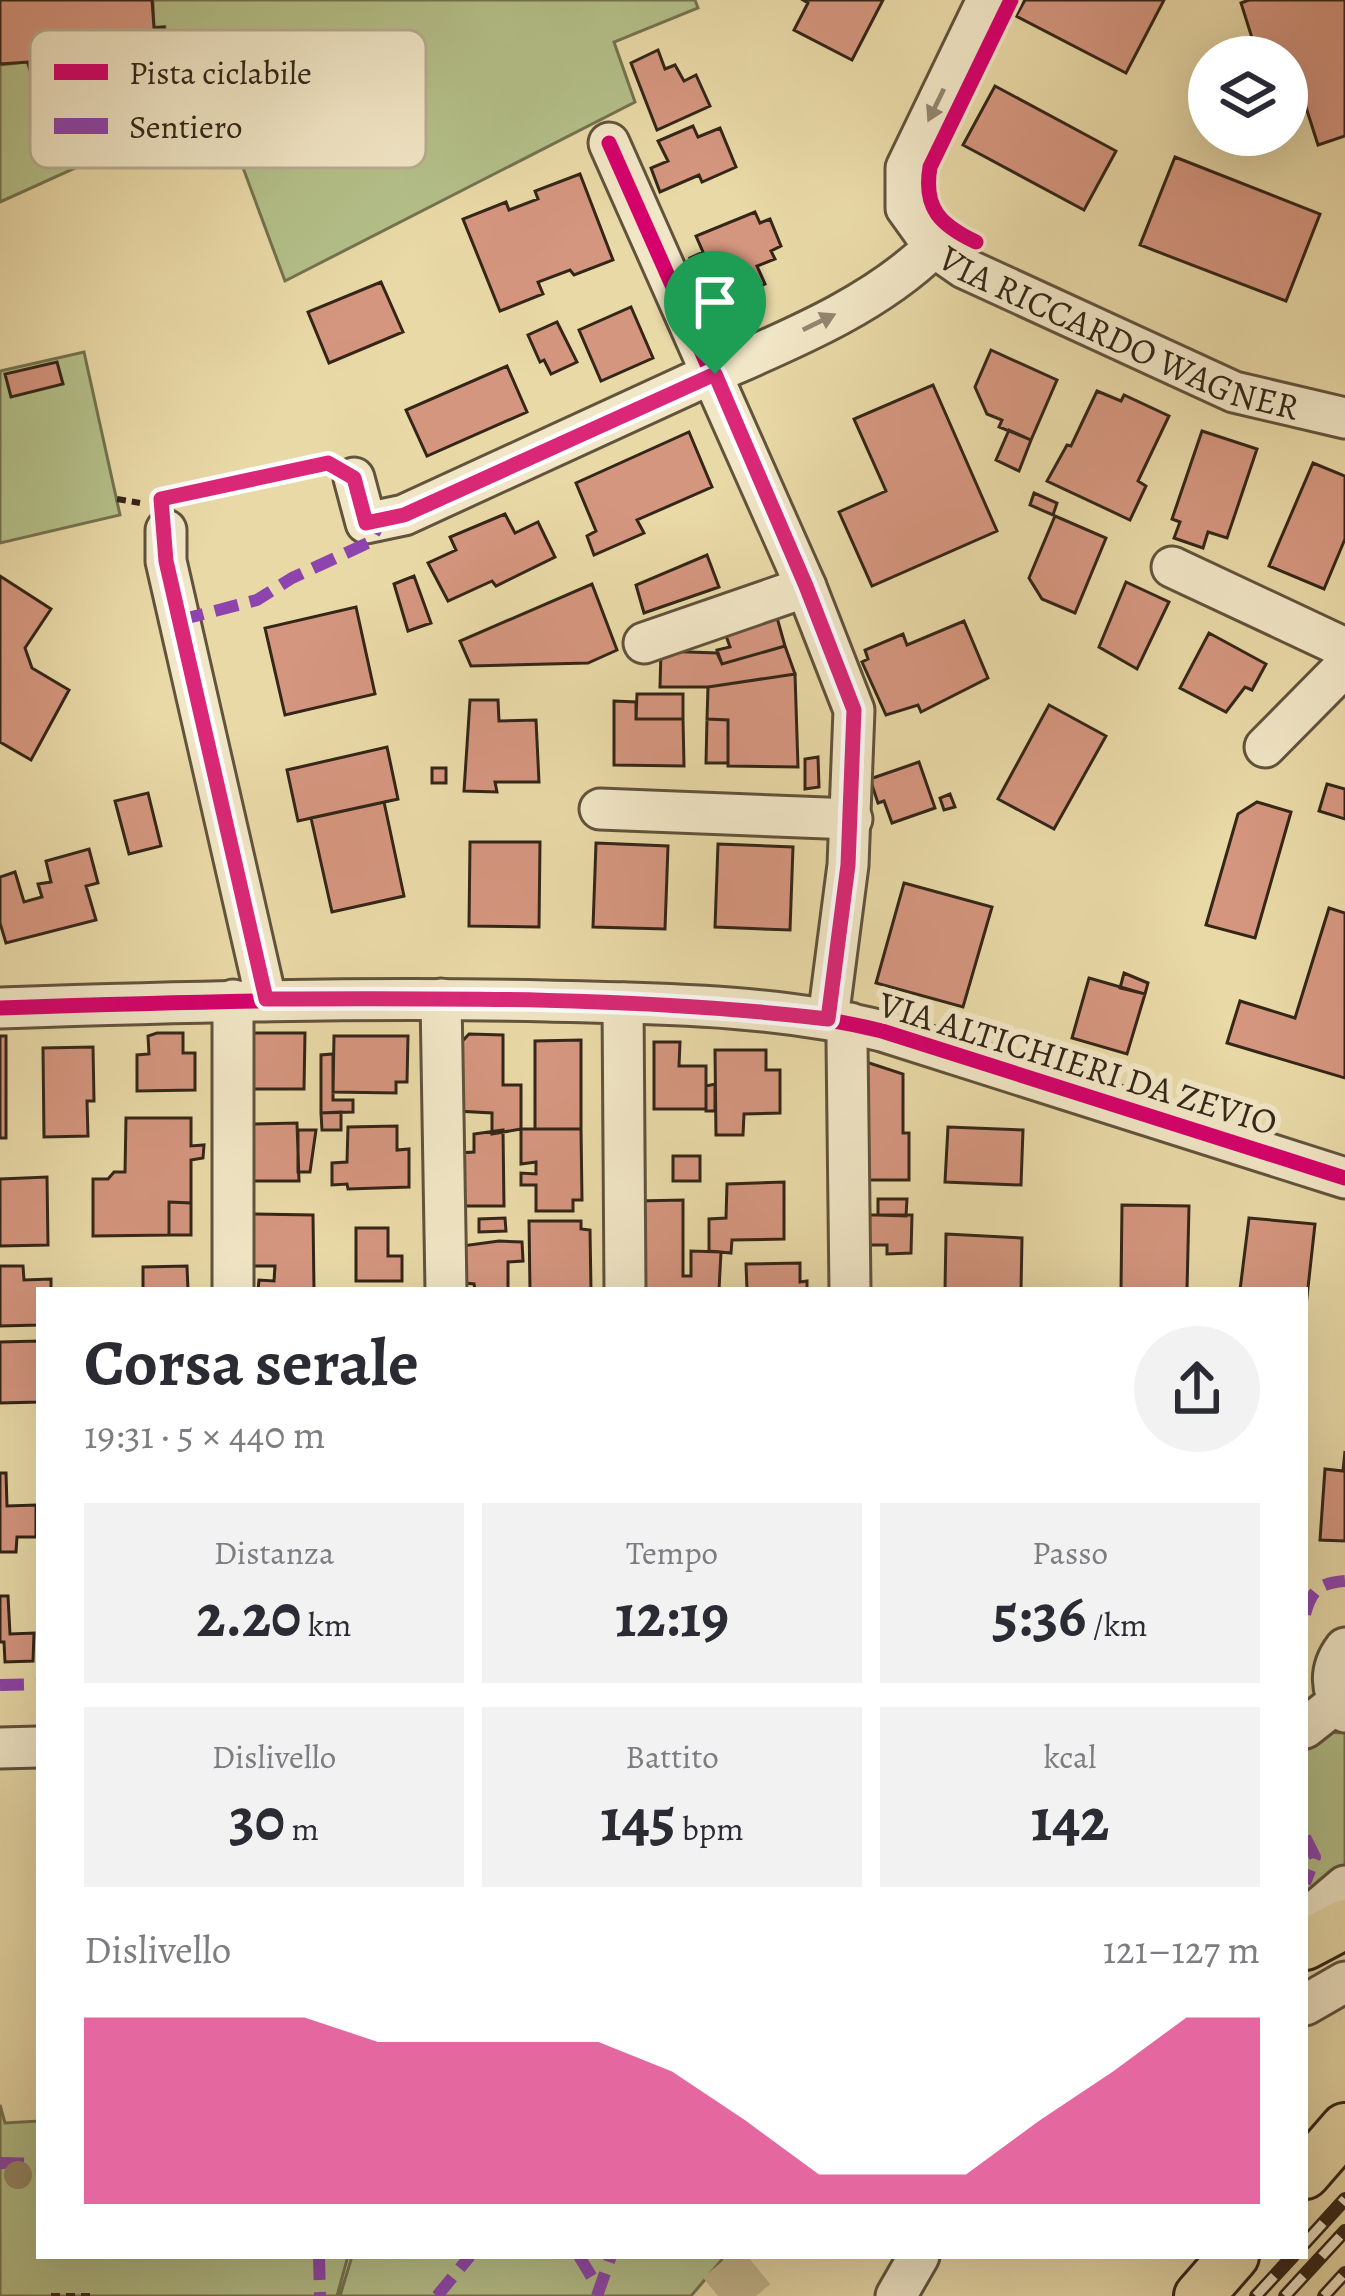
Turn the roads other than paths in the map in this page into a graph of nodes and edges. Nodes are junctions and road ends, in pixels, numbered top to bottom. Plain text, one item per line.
1 (987, 0) edge
2 (609, 142) dead end
3 (934, 247) junction
4 (715, 374) junction
5 (1345, 418) edge
6 (354, 478) road end
7 (166, 530) road end
8 (1172, 567) dead end
9 (806, 586) junction
10 (644, 643) dead end
11 (1345, 648) edge
12 (1345, 666) edge
13 (1265, 747) dead end
14 (600, 809) dead end
15 (852, 819) junction
16 (249, 999) junction
17 (441, 999) junction
18 (623, 1003) junction
19 (0, 1009) edge
20 (839, 1021) junction
21 (1345, 1178) edge
22 (233, 1287) edge
23 (446, 1287) edge
24 (625, 1287) edge
25 (850, 1287) edge
26 (1329, 1651) edge
27 (1341, 1707) edge
28 (1308, 1726) edge
29 (36, 1747) edge
30 (0, 1748) edge
31 (1345, 1886) edge
32 (1308, 1917) edge
33 (1345, 1924) edge
34 (1308, 1943) edge
35 (1345, 1982) edge
36 (1308, 2003) edge
37 (1345, 2128) edge
38 (1308, 2171) edge
39 (917, 2259) edge
40 (1231, 2259) edge
41 (896, 2296) edge
42 (1199, 2296) edge

1 -> 3 street
2 - 4 street
4 -> 3 street, VIA RICCARDO WAGNER
3 - 5 street, VIA RICCARDO WAGNER
4 - 6 street, VIA RICCARDO WAGNER
4 - 9 street
7 - 16 street
8 - 11 street
9 - 10 street
9 - 15 street
12 - 13 street
14 - 15 street
15 - 20 street
16 - 17 street, VIA ALTICHIERI DA ZEVIO
16 - 19 street, VIA ALTICHIERI DA ZEVIO
16 - 22 street
17 - 18 street, VIA ALTICHIERI DA ZEVIO
17 - 23 street
18 - 20 street, VIA ALTICHIERI DA ZEVIO
18 - 24 street
20 - 21 street, VIA ALTICHIERI DA ZEVIO
20 - 25 street
26 - 27 street
27 - 28 street
29 - 30 street
31 - 32 street
33 - 34 main road
35 - 36 street
37 - 38 main road
39 - 41 street
40 - 42 main road

